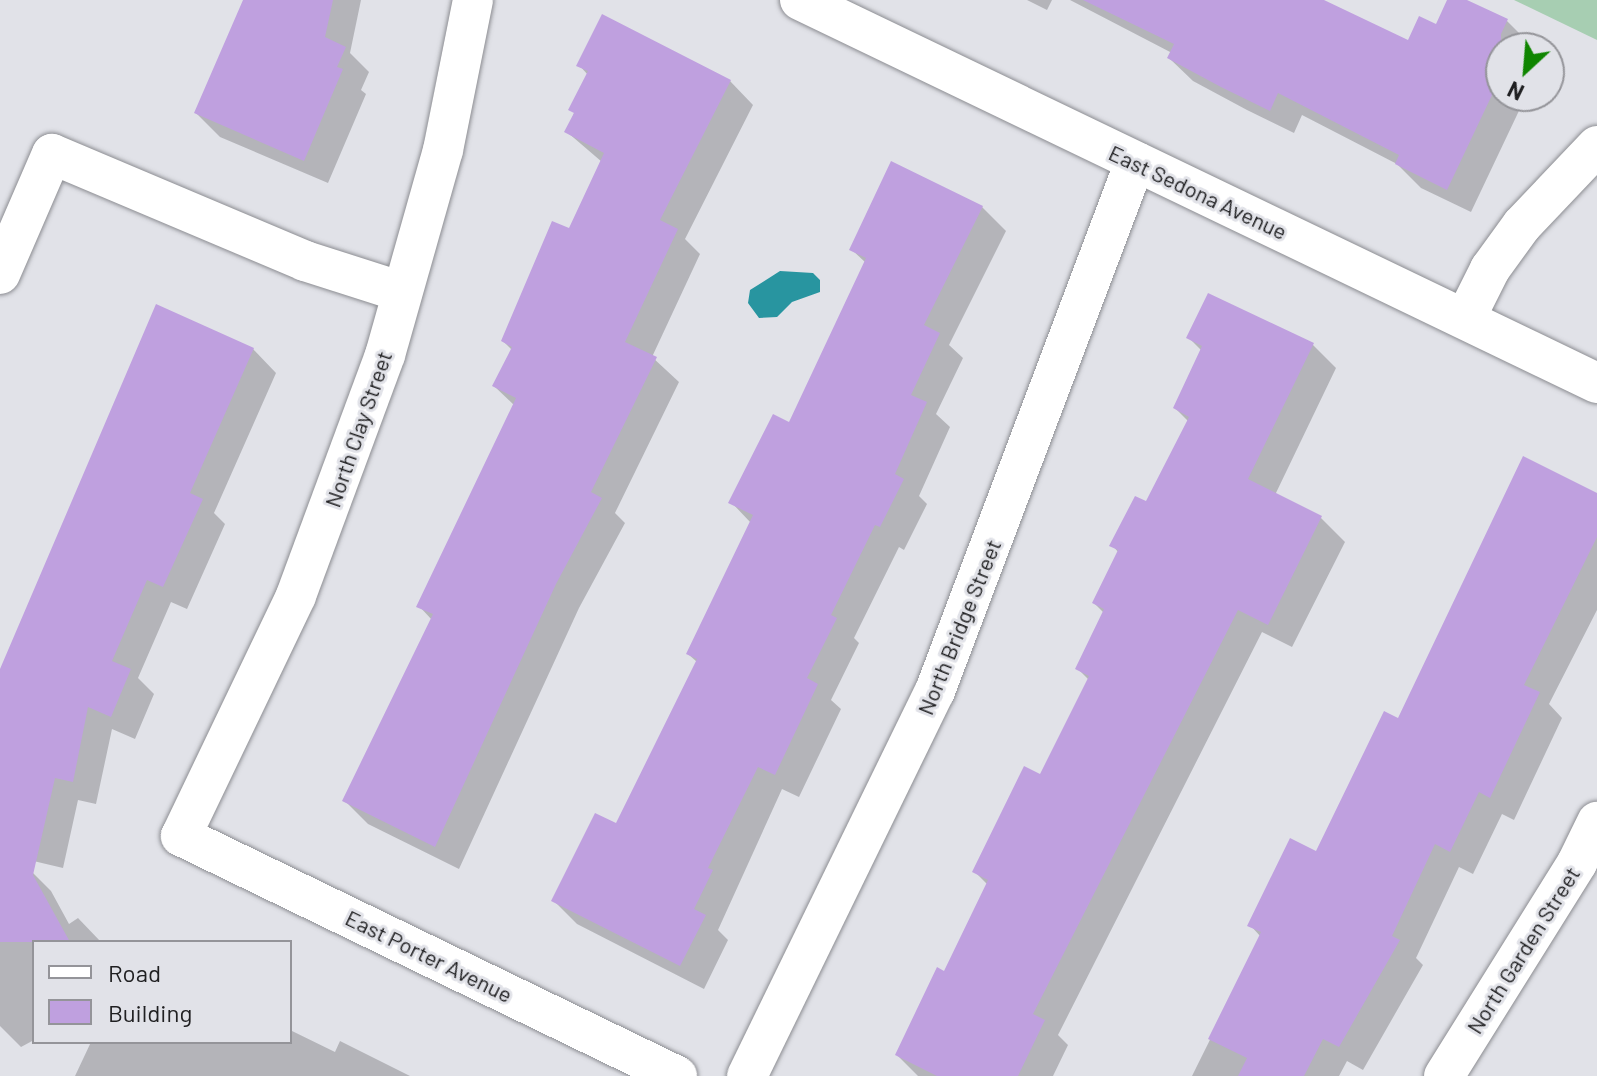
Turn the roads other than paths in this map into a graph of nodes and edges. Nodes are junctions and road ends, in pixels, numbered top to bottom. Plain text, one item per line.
1 (473, 0) edge
2 (800, 0) edge
3 (1597, 146) edge
4 (1135, 162) junction
5 (0, 274) edge
6 (402, 292) junction
7 (1466, 317) junction
8 (1597, 383) edge
9 (1597, 822) edge
10 (181, 836) joint
11 (677, 1076) edge
12 (747, 1076) edge
13 (1444, 1076) edge

1 - 6 street, North Clay Street
2 - 4 street, East Sedona Avenue
3 - 7 street
4 - 7 street, East Sedona Avenue
4 - 12 street, North Bridge Street
5 - 6 street
6 - 10 street, North Clay Street
7 - 8 street, East Sedona Avenue
9 - 13 street, North Garden Street
10 - 11 street, East Porter Avenue

